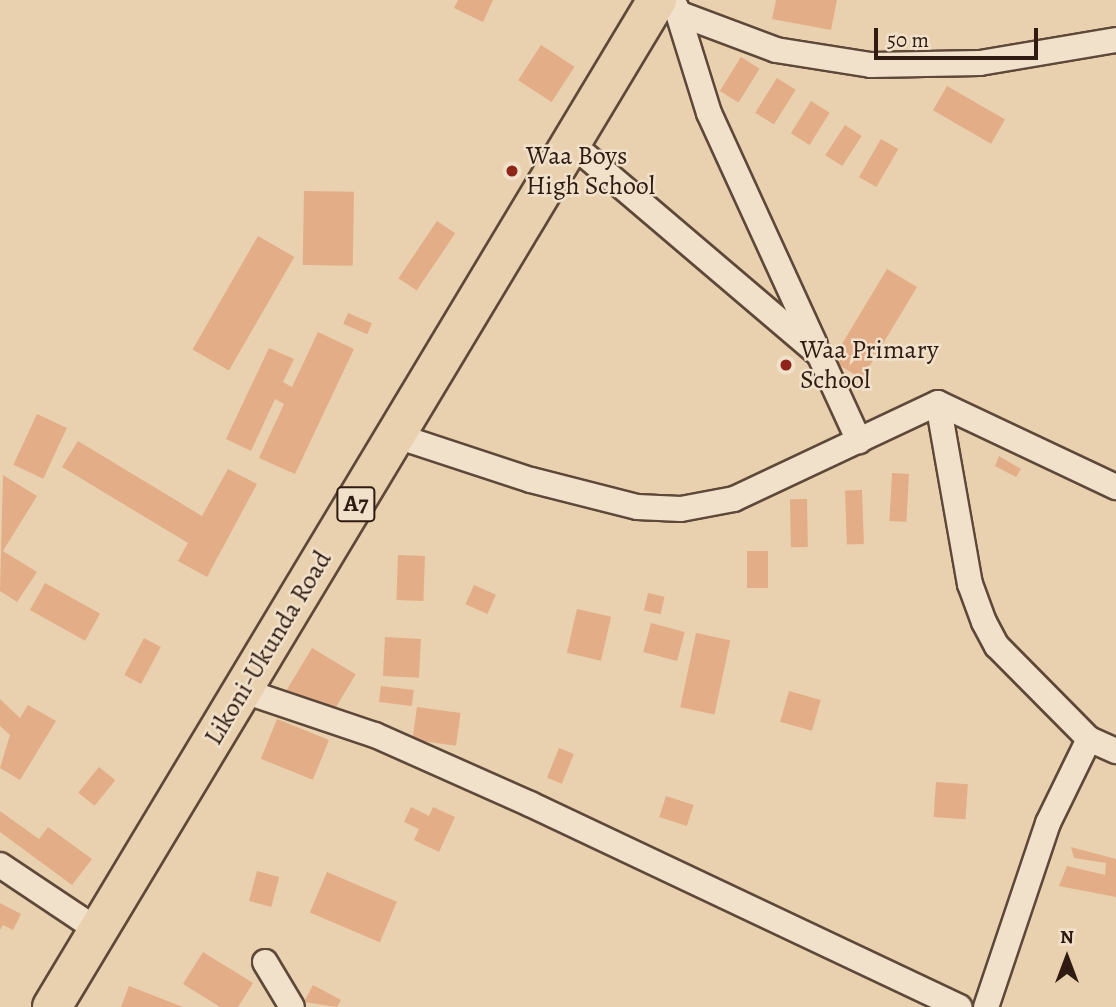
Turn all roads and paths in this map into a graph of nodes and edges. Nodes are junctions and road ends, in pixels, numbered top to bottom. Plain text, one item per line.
1 (670, 5) edge
2 (1116, 40) edge
3 (572, 144) junction
4 (819, 354) junction
5 (938, 403) junction
6 (397, 436) junction
7 (859, 441) junction
8 (1116, 487) edge
9 (241, 690) junction
10 (1089, 739) junction
11 (1116, 751) edge
12 (0, 865) edge
13 (99, 931) junction
14 (265, 962) dead end
15 (52, 1007) edge
16 (292, 1007) edge
17 (959, 1007) edge
18 (986, 1007) edge

1 - 2 street
1 - 3 highway, Likoni-Ukunda Road / A7
1 - 4 street
3 - 4 street
3 - 6 highway, Likoni-Ukunda Road / A7
4 - 7 street
5 - 7 street
5 - 8 street
5 - 10 street
6 - 7 street
6 - 9 highway, Likoni-Ukunda Road / A7
9 - 13 highway, Likoni-Ukunda Road / A7
9 - 17 street
10 - 11 street
10 - 18 street
12 - 13 street
13 - 15 highway, Likoni-Ukunda Road / A7
14 - 16 street

